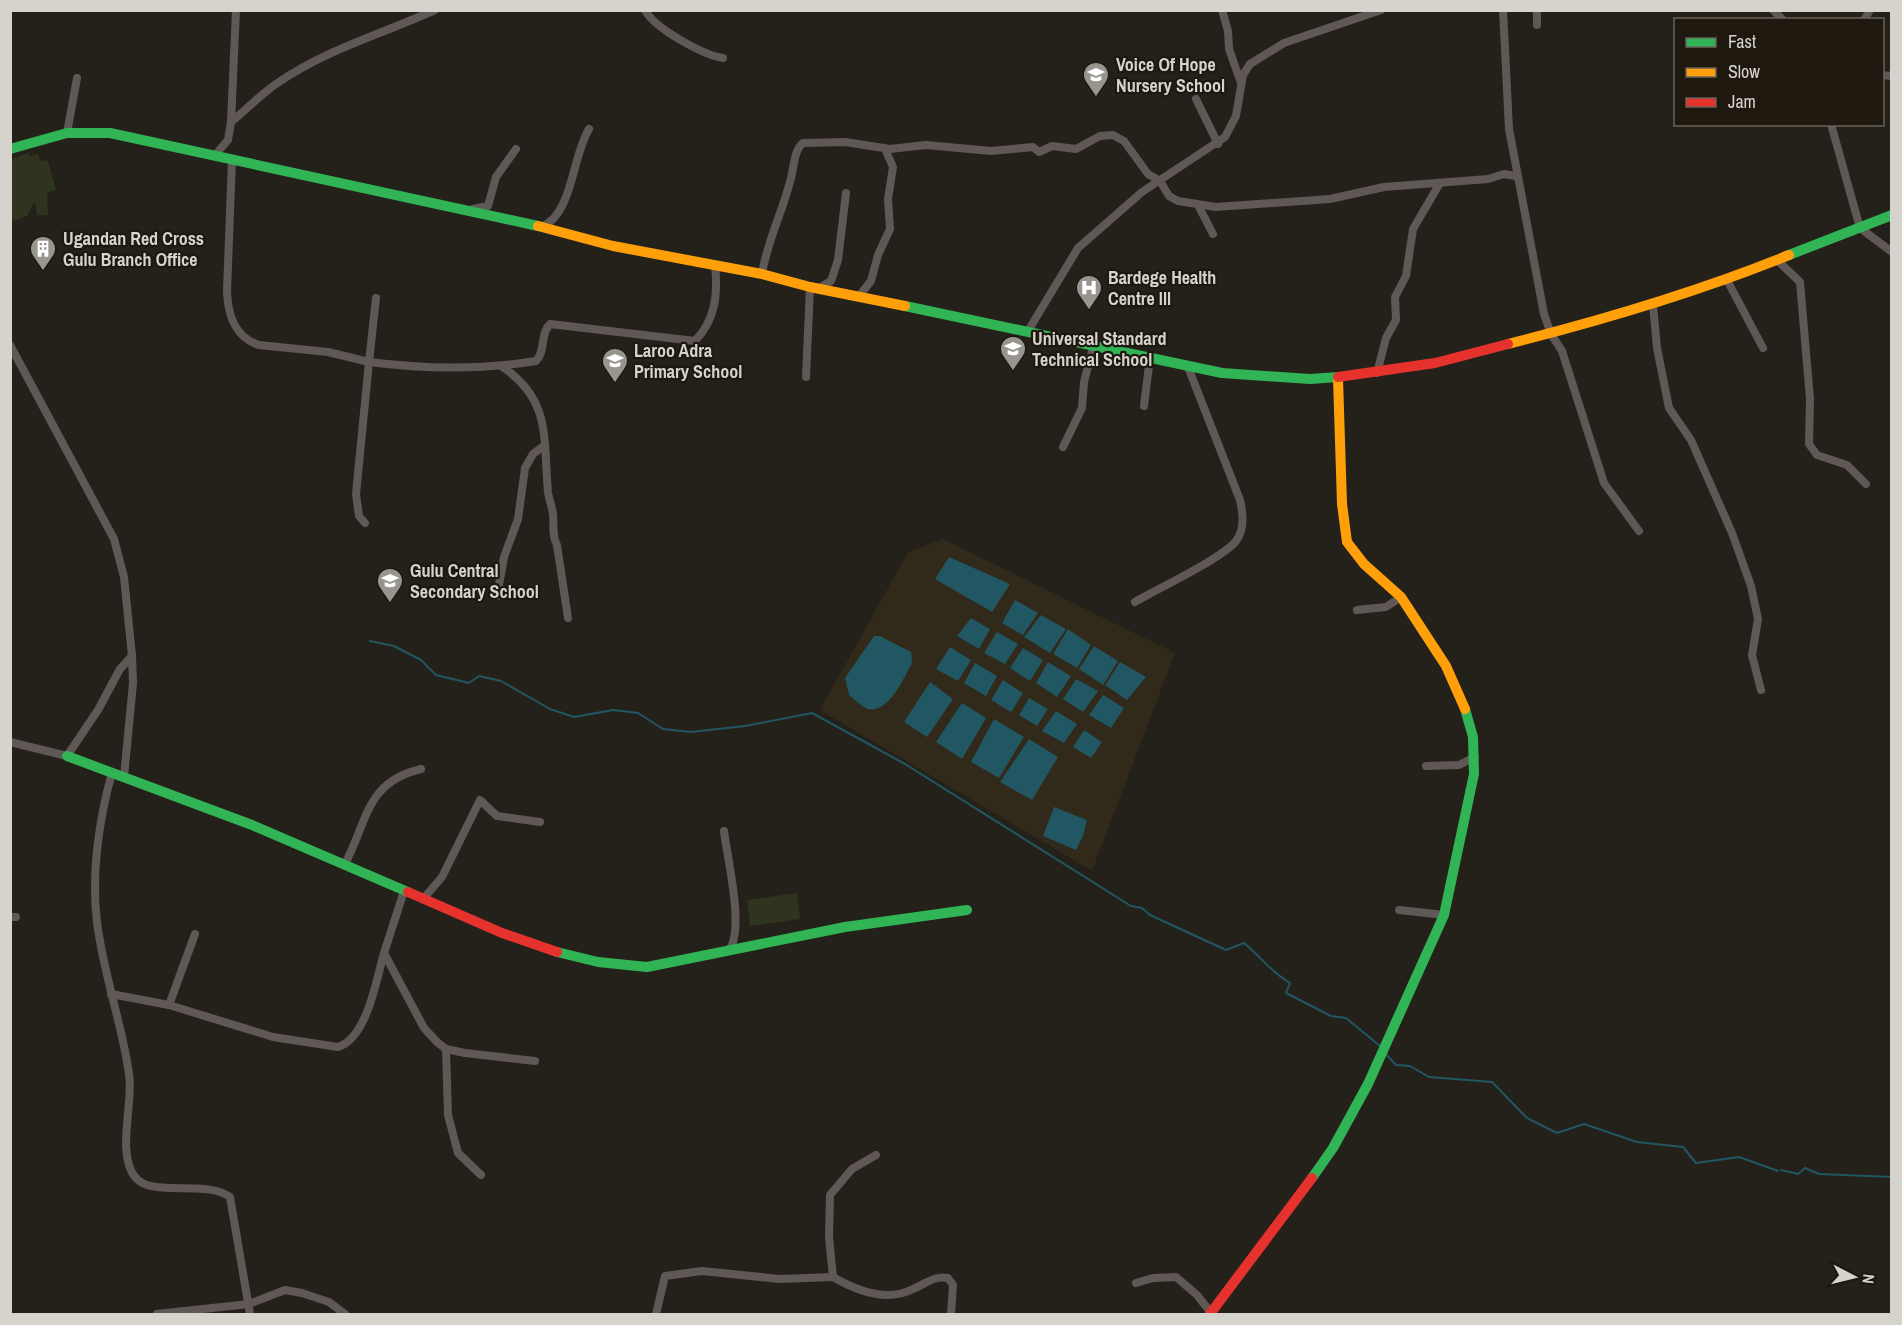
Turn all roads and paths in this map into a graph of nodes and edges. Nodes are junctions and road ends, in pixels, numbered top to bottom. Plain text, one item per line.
1 (236, 10) edge
2 (435, 10) edge
3 (645, 10) edge
4 (1222, 10) edge
5 (1381, 10) edge
6 (1503, 10) edge
7 (1537, 10) edge
8 (1537, 25) dead end
9 (723, 58) dead end
10 (77, 78) dead end
11 (1241, 83) junction
12 (1196, 99) dead end
13 (231, 122) junction
14 (1833, 126) edge
15 (588, 129) dead end
16 (67, 133) junction
17 (1218, 144) junction
18 (10, 149) edge
19 (516, 149) dead end
20 (885, 149) junction
21 (216, 154) junction
22 (1512, 155) junction
23 (232, 159) junction
24 (1504, 174) junction
25 (1516, 176) junction
26 (1160, 181) junction
27 (1440, 183) junction
28 (846, 193) dead end
29 (1198, 205) junction
30 (468, 210) junction
31 (1892, 215) edge
32 (539, 227) junction
33 (1860, 228) junction
34 (1213, 234) dead end
35 (1892, 252) edge
36 (1778, 261) junction
37 (715, 265) junction
38 (762, 274) junction
39 (1727, 280) junction
40 (814, 288) junction
41 (859, 296) junction
42 (376, 298) dead end
43 (1653, 305) junction
44 (1028, 331) junction
45 (1551, 334) junction
46 (1094, 344) junction
47 (10, 345) edge
48 (1763, 348) dead end
49 (1150, 357) junction
50 (369, 362) junction
51 (501, 366) junction
52 (1188, 367) junction
53 (1377, 373) junction
54 (806, 377) dead end
55 (1338, 378) junction
56 (1144, 406) dead end
57 (545, 445) junction
58 (1063, 447) dead end
59 (1866, 484) dead end
60 (365, 523) dead end
61 (1640, 531) dead end
62 (497, 596) dead end
63 (1401, 597) junction
64 (1135, 602) dead end
65 (1357, 610) dead end
66 (568, 618) dead end
67 (132, 656) junction
68 (1761, 690) dead end
69 (10, 742) edge
70 (67, 756) junction
71 (1475, 757) junction
72 (1426, 766) dead end
73 (421, 769) dead end
74 (112, 773) junction
75 (124, 777) junction
76 (540, 822) dead end
77 (724, 831) dead end
78 (345, 864) junction
79 (404, 891) junction
80 (424, 898) junction
81 (967, 910) dead end
82 (1399, 910) dead end
83 (1444, 915) junction
84 (195, 934) dead end
85 (729, 950) junction
86 (384, 953) junction
87 (111, 994) junction
88 (169, 1005) junction
89 (446, 1049) junction
90 (535, 1061) dead end
91 (876, 1155) dead end
92 (481, 1174) dead end
93 (834, 1277) junction
94 (1136, 1283) dead end
95 (249, 1304) junction
96 (157, 1314) edge
97 (250, 1314) edge
98 (345, 1314) edge
99 (656, 1314) edge
100 (951, 1314) edge
101 (1211, 1314) edge

1 - 13 street
2 - 13 street
3 - 9 street
4 - 11 street
5 - 11 street
6 - 22 street
7 - 8 street
10 - 16 street
11 - 17 street
12 - 17 street
13 - 21 street
14 - 33 street
15 - 32 street
16 - 18 street
16 - 21 street
17 - 26 street
19 - 30 street
20 - 26 street
20 - 38 street
20 - 41 street
21 - 23 street
22 - 24 street
22 - 25 street
23 - 30 street
23 - 50 street
24 - 25 street
24 - 27 street
25 - 45 street
26 - 29 street
26 - 44 street
27 - 29 street
27 - 53 street
28 - 40 street
29 - 34 street
30 - 32 street
31 - 33 street
32 - 37 street
33 - 35 street
33 - 36 street
36 - 39 street
36 - 59 street
37 - 38 street
37 - 51 street
38 - 40 street
39 - 43 street
39 - 48 street
40 - 41 street
40 - 54 street
41 - 44 street
42 - 50 street
43 - 45 street
43 - 68 street
44 - 46 street
45 - 53 street
45 - 61 street
46 - 49 street
46 - 58 street
47 - 67 street
49 - 52 street
49 - 56 street
50 - 51 street
50 - 60 street
51 - 57 street
52 - 55 street
52 - 64 street
53 - 55 street
55 - 63 street
57 - 62 street
57 - 66 street
63 - 65 street
63 - 71 street
67 - 70 street
67 - 75 street
69 - 70 street
70 - 74 street
71 - 72 street
71 - 83 street
73 - 78 street
74 - 75 street
74 - 87 street
75 - 78 street
76 - 80 street
77 - 85 street
78 - 79 street
79 - 80 street
79 - 86 street
80 - 85 street
81 - 85 street
82 - 83 street
83 - 101 street
84 - 88 street
86 - 88 street
86 - 89 street
87 - 88 street
87 - 95 street
89 - 90 street
89 - 92 street
91 - 93 street
93 - 99 street
93 - 100 street
94 - 101 street
95 - 96 street
95 - 97 street
95 - 98 street

